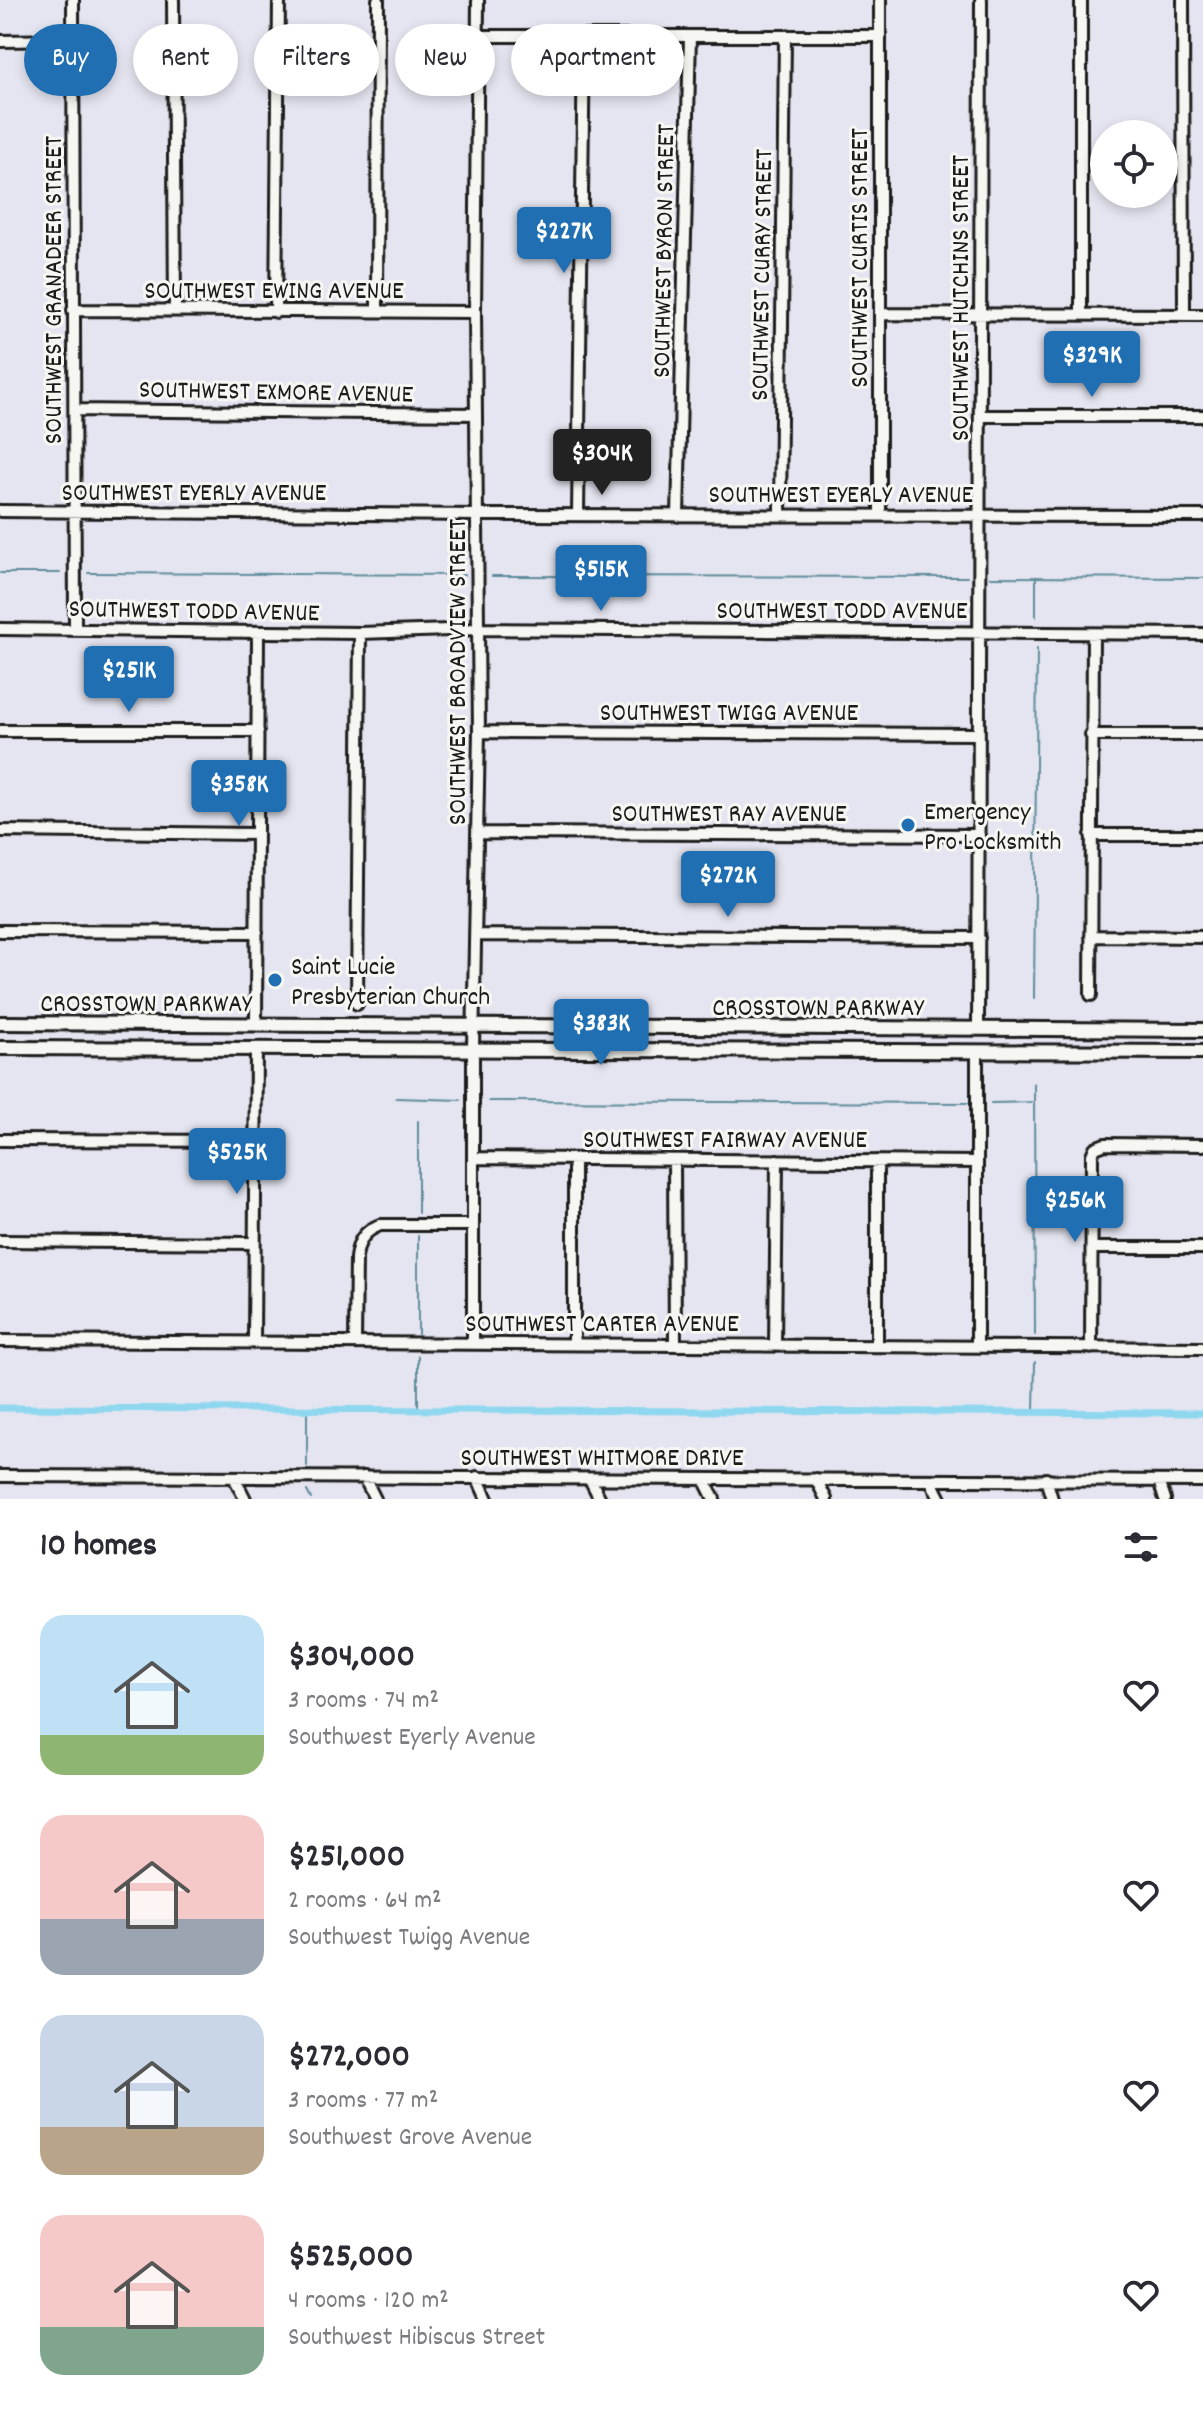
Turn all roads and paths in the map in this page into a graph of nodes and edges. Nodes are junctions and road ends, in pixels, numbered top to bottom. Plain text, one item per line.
1 (73, 0) edge
2 (173, 0) edge
3 (279, 0) edge
4 (378, 0) edge
5 (478, 0) edge
6 (880, 0) edge
7 (981, 0) edge
8 (1081, 0) edge
9 (1183, 0) edge
10 (73, 24) edge
11 (478, 24) edge
12 (684, 36) edge
13 (690, 36) junction
14 (785, 36) junction
15 (880, 36) junction
16 (0, 41) edge
17 (24, 41) edge
18 (73, 96) edge
19 (477, 96) edge
20 (583, 96) edge
21 (73, 310) junction
22 (377, 310) junction
23 (175, 311) junction
24 (276, 312) junction
25 (475, 312) junction
26 (881, 314) junction
27 (981, 314) junction
28 (1081, 314) junction
29 (1184, 315) junction
30 (1203, 315) edge
31 (75, 410) junction
32 (476, 414) junction
33 (980, 416) junction
34 (1203, 416) edge
35 (0, 511) edge
36 (74, 512) junction
37 (578, 514) junction
38 (478, 515) junction
39 (780, 515) junction
40 (880, 515) junction
41 (981, 515) junction
42 (678, 516) junction
43 (1203, 516) edge
44 (0, 629) edge
45 (75, 629) junction
46 (479, 629) junction
47 (258, 632) junction
48 (980, 632) junction
49 (360, 633) junction
50 (1093, 634) junction
51 (1203, 634) edge
52 (0, 731) edge
53 (258, 731) junction
54 (479, 732) junction
55 (979, 734) junction
56 (1091, 735) junction
57 (1203, 735) edge
58 (0, 831) edge
59 (478, 833) junction
60 (256, 834) junction
61 (979, 835) junction
62 (1091, 835) junction
63 (1203, 835) edge
64 (0, 931) edge
65 (257, 932) junction
66 (476, 935) junction
67 (1091, 936) junction
68 (1203, 937) edge
69 (979, 938) junction
70 (1091, 995) dead end
71 (357, 1004) dead end
72 (0, 1023) edge
73 (256, 1024) junction
74 (474, 1027) junction
75 (978, 1029) junction
76 (1203, 1030) edge
77 (0, 1048) edge
78 (256, 1049) junction
79 (473, 1049) junction
80 (977, 1051) junction
81 (1203, 1052) edge
82 (0, 1140) edge
83 (255, 1141) junction
84 (1203, 1145) edge
85 (474, 1158) junction
86 (574, 1159) junction
87 (674, 1160) junction
88 (777, 1160) junction
89 (877, 1161) junction
90 (977, 1162) junction
91 (473, 1225) junction
92 (0, 1241) edge
93 (253, 1243) junction
94 (1092, 1248) junction
95 (1203, 1248) edge
96 (0, 1341) edge
97 (254, 1342) junction
98 (355, 1343) junction
99 (473, 1343) junction
100 (574, 1344) junction
101 (675, 1345) junction
102 (775, 1345) junction
103 (877, 1345) junction
104 (977, 1346) junction
105 (1091, 1348) junction
106 (1203, 1348) edge
107 (0, 1476) edge
108 (234, 1477) junction
109 (364, 1477) junction
110 (477, 1477) junction
111 (590, 1479) junction
112 (704, 1479) junction
113 (816, 1479) junction
114 (1046, 1479) junction
115 (931, 1481) junction
116 (1159, 1481) junction
117 (1203, 1481) edge
118 (245, 1499) edge
119 (375, 1499) edge
120 (487, 1499) edge
121 (600, 1499) edge
122 (714, 1499) edge
123 (826, 1499) edge
124 (940, 1499) edge
125 (1052, 1499) edge
126 (1165, 1499) edge

1 - 10 street, SOUTHWEST GRANADEER STREET
2 - 23 street
3 - 24 street
4 - 22 street
5 - 11 street, SOUTHWEST BROADVIEW STREET
6 - 15 street, SOUTHWEST CURTIS STREET
7 - 27 street, SOUTHWEST HUTCHINS STREET
8 - 28 street
9 - 29 street
12 - 13 street
13 - 14 street
13 - 42 street, SOUTHWEST BYRON STREET
14 - 15 street
14 - 39 street, SOUTHWEST CURRY STREET
15 - 26 street, SOUTHWEST CURTIS STREET
16 - 17 street
18 - 21 street, SOUTHWEST GRANADEER STREET
19 - 25 street, SOUTHWEST BROADVIEW STREET
20 - 37 street
21 - 23 street, SOUTHWEST EWING AVENUE
21 - 31 street, SOUTHWEST GRANADEER STREET
22 - 24 street, SOUTHWEST EWING AVENUE
22 - 25 street, SOUTHWEST EWING AVENUE
23 - 24 street, SOUTHWEST EWING AVENUE
25 - 32 street, SOUTHWEST BROADVIEW STREET
26 - 27 street
26 - 40 street, SOUTHWEST CURTIS STREET
27 - 28 street
27 - 33 street, SOUTHWEST HUTCHINS STREET
28 - 29 street
29 - 30 street
31 - 32 street, SOUTHWEST EXMORE AVENUE
31 - 36 street, SOUTHWEST GRANADEER STREET
32 - 38 street, SOUTHWEST BROADVIEW STREET
33 - 34 street
33 - 41 street, SOUTHWEST HUTCHINS STREET
35 - 36 street, SOUTHWEST EYERLY AVENUE
36 - 38 street, SOUTHWEST EYERLY AVENUE
36 - 45 street, SOUTHWEST GRANADEER STREET
37 - 38 street, SOUTHWEST EYERLY AVENUE
37 - 42 street, SOUTHWEST EYERLY AVENUE
38 - 46 street, SOUTHWEST BROADVIEW STREET
39 - 40 street, SOUTHWEST EYERLY AVENUE
39 - 42 street, SOUTHWEST EYERLY AVENUE
40 - 41 street, SOUTHWEST EYERLY AVENUE
41 - 43 street, SOUTHWEST EYERLY AVENUE
41 - 48 street, SOUTHWEST HUTCHINS STREET
44 - 45 street, SOUTHWEST TODD AVENUE
45 - 47 street, SOUTHWEST TODD AVENUE
46 - 48 street, SOUTHWEST TODD AVENUE
46 - 49 street, SOUTHWEST TODD AVENUE
46 - 54 street, SOUTHWEST BROADVIEW STREET
47 - 49 street, SOUTHWEST TODD AVENUE
47 - 53 street
48 - 50 street, SOUTHWEST TODD AVENUE
48 - 55 street, SOUTHWEST HUTCHINS STREET
49 - 71 street
50 - 51 street, SOUTHWEST TODD AVENUE
50 - 56 street
52 - 53 street
53 - 60 street
54 - 55 street, SOUTHWEST TWIGG AVENUE
54 - 59 street, SOUTHWEST BROADVIEW STREET
55 - 61 street, SOUTHWEST HUTCHINS STREET
56 - 57 street
56 - 62 street
58 - 60 street
59 - 61 street, SOUTHWEST RAY AVENUE
59 - 66 street, SOUTHWEST BROADVIEW STREET
60 - 65 street
61 - 69 street, SOUTHWEST HUTCHINS STREET
62 - 63 street
62 - 67 street
64 - 65 street
65 - 73 street
66 - 69 street
66 - 74 street, SOUTHWEST BROADVIEW STREET
67 - 68 street
67 - 70 street
69 - 75 street, SOUTHWEST HUTCHINS STREET
72 - 73 main road, CROSSTOWN PARKWAY
73 - 74 main road, CROSSTOWN PARKWAY
74 - 75 main road, CROSSTOWN PARKWAY
74 - 79 street, SOUTHWEST BROADVIEW STREET
75 - 76 main road, CROSSTOWN PARKWAY
77 - 78 main road, CROSSTOWN PARKWAY
78 - 79 main road, CROSSTOWN PARKWAY
78 - 83 street
79 - 80 main road, CROSSTOWN PARKWAY
79 - 85 street, SOUTHWEST BROADVIEW STREET
80 - 81 main road, CROSSTOWN PARKWAY
80 - 90 street
82 - 83 street
83 - 93 street
84 - 94 street
85 - 86 street, SOUTHWEST FAIRWAY AVENUE
85 - 91 street, SOUTHWEST BROADVIEW STREET
86 - 87 street, SOUTHWEST FAIRWAY AVENUE
86 - 100 street
87 - 88 street, SOUTHWEST FAIRWAY AVENUE
87 - 101 street
88 - 89 street, SOUTHWEST FAIRWAY AVENUE
88 - 102 street
89 - 90 street, SOUTHWEST FAIRWAY AVENUE
89 - 103 street
90 - 104 street
91 - 98 street
91 - 99 street, SOUTHWEST BROADVIEW STREET
92 - 93 street
93 - 97 street
94 - 95 street
94 - 105 street
96 - 97 street, SOUTHWEST CARTER AVENUE
97 - 98 street, SOUTHWEST CARTER AVENUE
98 - 99 street, SOUTHWEST CARTER AVENUE
99 - 100 street, SOUTHWEST CARTER AVENUE
100 - 101 street, SOUTHWEST CARTER AVENUE
101 - 102 street, SOUTHWEST CARTER AVENUE
102 - 103 street, SOUTHWEST CARTER AVENUE
103 - 104 street, SOUTHWEST CARTER AVENUE
104 - 105 street, SOUTHWEST CARTER AVENUE
105 - 106 street, SOUTHWEST CARTER AVENUE
107 - 108 street, SOUTHWEST WHITMORE DRIVE
108 - 109 street, SOUTHWEST WHITMORE DRIVE
108 - 118 street
109 - 110 street, SOUTHWEST WHITMORE DRIVE
109 - 119 street
110 - 111 street, SOUTHWEST WHITMORE DRIVE
110 - 120 street
111 - 112 street, SOUTHWEST WHITMORE DRIVE
111 - 121 street
112 - 113 street, SOUTHWEST WHITMORE DRIVE
112 - 122 street
113 - 115 street, SOUTHWEST WHITMORE DRIVE
113 - 123 street
114 - 115 street, SOUTHWEST WHITMORE DRIVE
114 - 116 street, SOUTHWEST WHITMORE DRIVE
114 - 125 street
115 - 124 street
116 - 117 street, SOUTHWEST WHITMORE DRIVE
116 - 126 street

